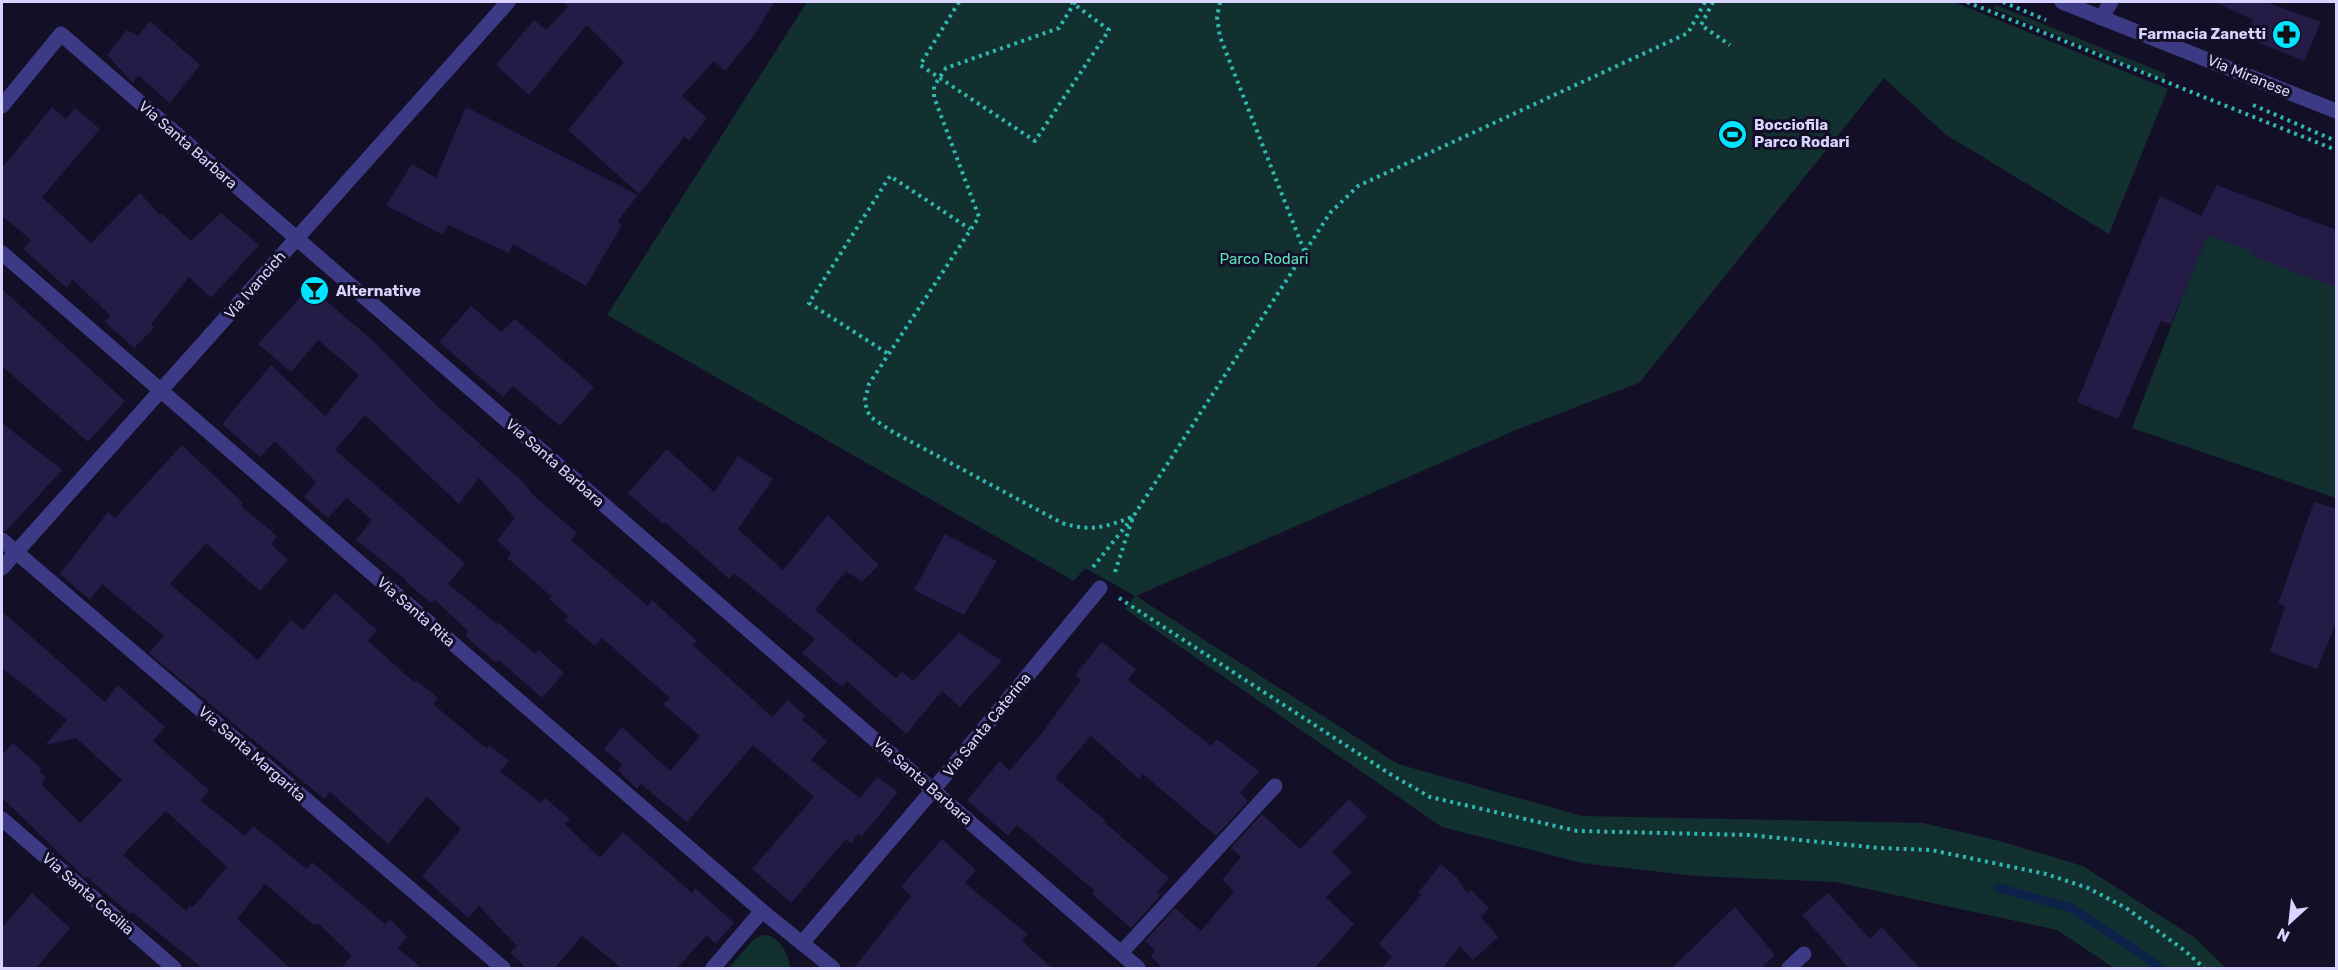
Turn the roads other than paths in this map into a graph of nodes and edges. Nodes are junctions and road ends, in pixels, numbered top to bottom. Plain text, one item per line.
1 (508, 2) edge
2 (2062, 2) edge
3 (2111, 2) edge
4 (2101, 18) junction
5 (2, 106) edge
6 (2337, 111) edge
7 (295, 238) junction
8 (2, 254) edge
9 (160, 392) junction
10 (2, 540) edge
11 (16, 552) junction
12 (2, 568) edge
13 (1107, 588) road end
14 (1275, 786) dead end
15 (933, 790) junction
16 (2, 819) edge
17 (762, 911) junction
18 (802, 943) junction
19 (1120, 953) junction
20 (1804, 954) dead end
21 (832, 968) edge
22 (174, 969) edge
23 (503, 969) edge
24 (713, 969) edge
25 (1138, 969) edge
26 (1789, 969) edge

1 - 7 street, Via Ivancich
2 - 4 street, Via Miranese
3 - 4 street
4 - 6 street, Via Miranese
5 - 7 street, Via Santa Barbara
7 - 9 street, Via Ivancich
7 - 15 street, Via Santa Barbara
8 - 9 street, Via Santa Rita
9 - 11 street, Via Ivancich
9 - 17 street, Via Santa Rita
10 - 11 street, Via Santa Margarita
11 - 12 street, Via Ivancich
11 - 23 street, Via Santa Margarita
13 - 15 street, Via Santa Caterina
14 - 19 street
15 - 18 street, Via Santa Caterina
15 - 19 street, Via Santa Barbara
16 - 22 street, Via Santa Cecilia
17 - 18 street, Via Santa Rita
17 - 24 street
18 - 21 street, Via Santa Rita
19 - 25 street, Via Santa Barbara
20 - 26 street

